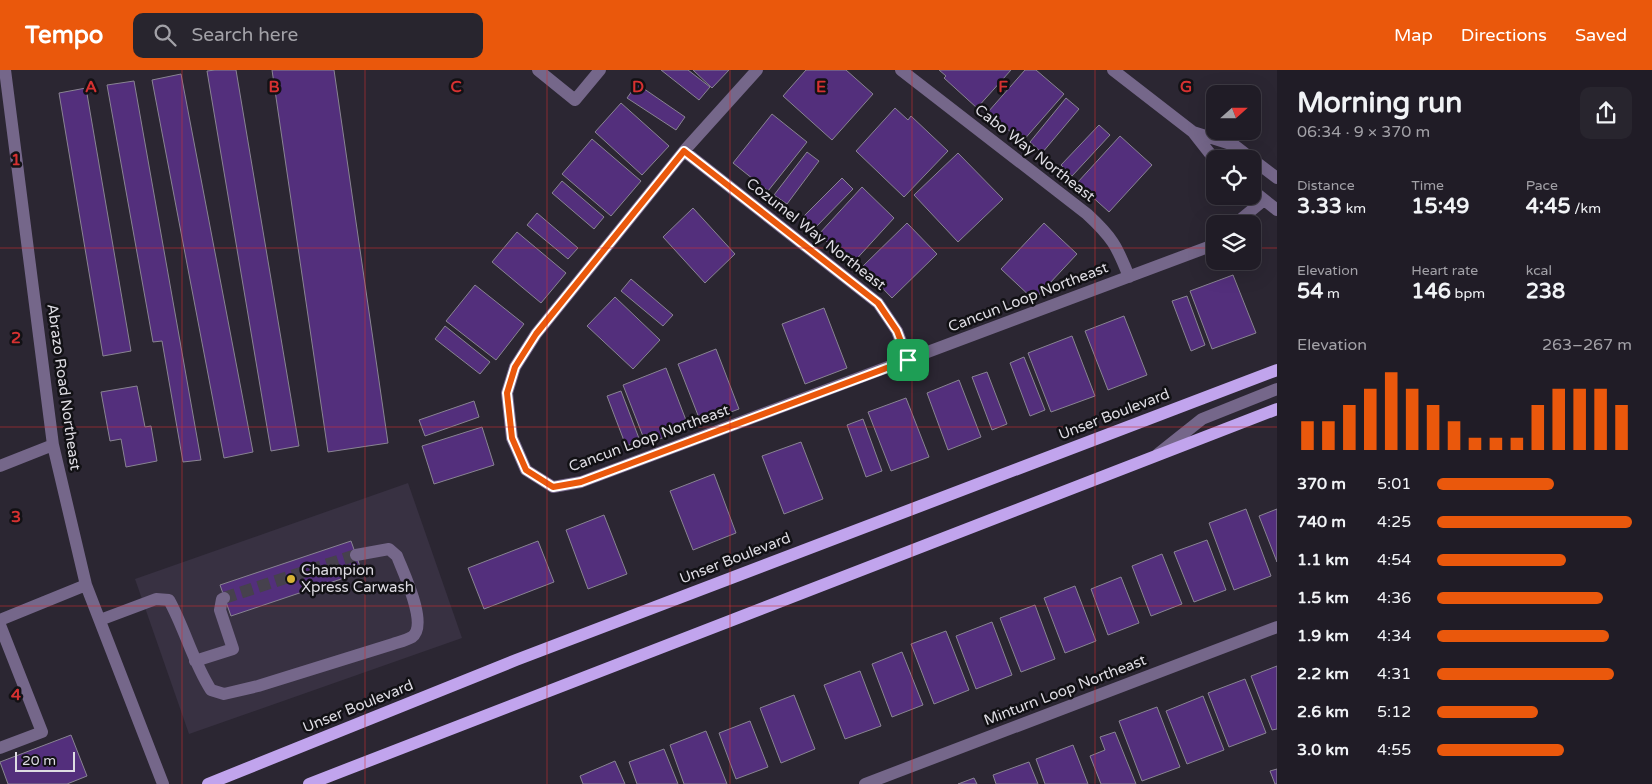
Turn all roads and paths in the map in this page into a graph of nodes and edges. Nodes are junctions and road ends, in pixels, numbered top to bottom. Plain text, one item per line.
1 (5, 70) edge
2 (538, 70) edge
3 (600, 70) edge
4 (757, 70) edge
5 (901, 70) edge
6 (1113, 70) edge
7 (1193, 132) junction
8 (1207, 150) edge
9 (1240, 150) edge
10 (684, 151) junction
11 (1261, 166) edge
12 (1277, 178) edge
13 (1261, 198) edge
14 (1264, 200) junction
15 (1277, 210) edge
16 (1246, 215) edge
17 (1206, 248) edge
18 (1129, 277) junction
19 (908, 360) junction
20 (1277, 370) edge
21 (1277, 389) edge
22 (1277, 409) edge
23 (53, 445) junction
24 (1152, 458) junction
25 (0, 466) edge
26 (356, 555) tunnel mouth
27 (86, 585) junction
28 (224, 598) dead end
29 (0, 620) edge
30 (100, 620) junction
31 (0, 625) edge
32 (1277, 627) edge
33 (195, 661) junction
34 (0, 748) edge
35 (163, 784) edge
36 (208, 784) edge
37 (309, 784) edge
38 (867, 784) edge

1 - 23 street, Abrazo Road Northeast
2 - 3 street
4 - 10 street, Cancun Loop Northeast
5 - 18 street, Cabo Way Northeast
6 - 7 street
7 - 8 street
7 - 9 street
10 - 19 street, Cozumel Way Northeast
10 - 19 street, Cancun Loop Northeast
11 - 12 street
13 - 14 street
14 - 15 street
14 - 16 street
17 - 18 street, Cancun Loop Northeast
18 - 19 street, Cancun Loop Northeast
20 - 36 main road, Unser Boulevard
21 - 24 street
22 - 24 main road
23 - 25 street
23 - 27 street, Abrazo Road Northeast
24 - 37 main road
26 - 33 street
27 - 29 street
27 - 30 street, Abrazo Road Northeast
28 - 33 street
30 - 33 street
30 - 35 street, Abrazo Road Northeast
31 - 34 street
32 - 38 street, Minturn Loop Northeast

